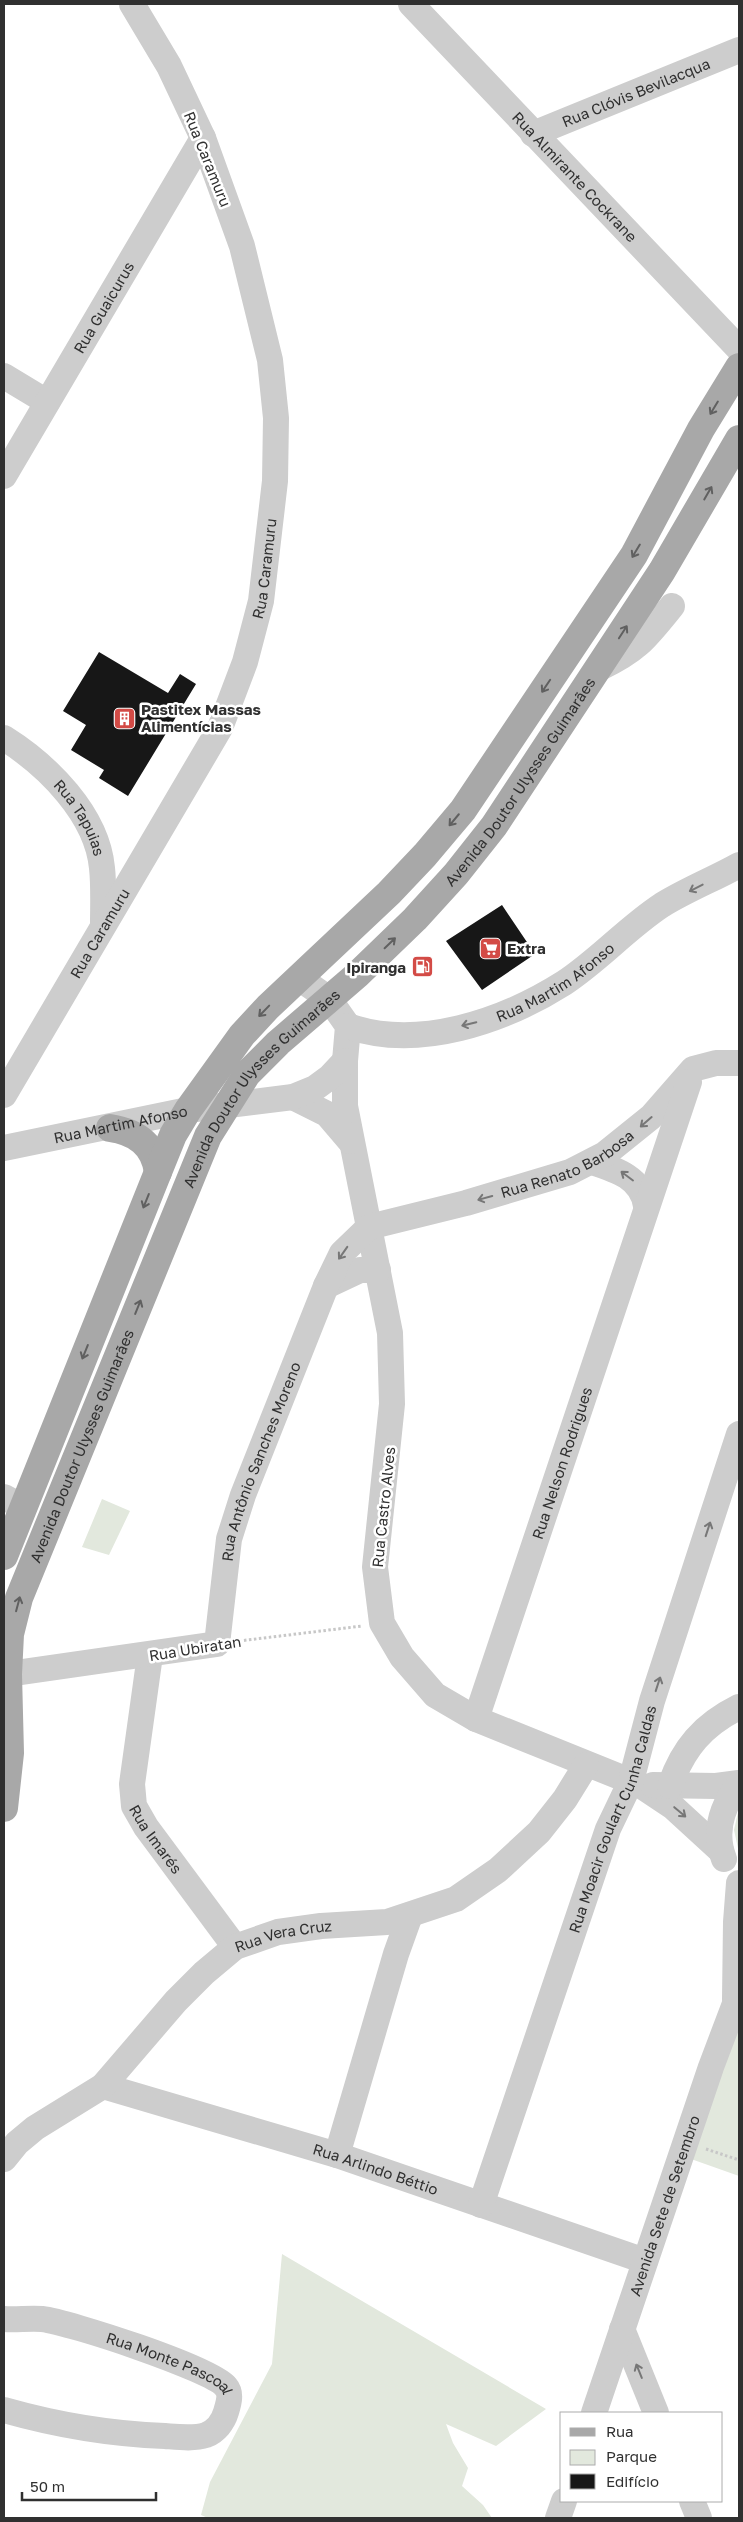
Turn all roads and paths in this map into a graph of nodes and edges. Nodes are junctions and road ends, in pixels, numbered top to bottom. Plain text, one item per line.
1 (132, 4) edge
2 (411, 4) edge
3 (739, 50) edge
4 (533, 134) junction
5 (203, 138) junction
6 (739, 349) edge
7 (739, 367) edge
8 (4, 376) edge
9 (48, 402) junction
10 (739, 439) edge
11 (4, 476) edge
12 (672, 606) dead end
13 (600, 668) junction
14 (4, 738) edge
15 (739, 865) edge
16 (103, 925) junction
17 (299, 978) junction
18 (328, 999) junction
19 (348, 1026) junction
20 (345, 1060) junction
21 (739, 1064) edge
22 (693, 1069) junction
23 (4, 1095) edge
24 (293, 1097) junction
25 (226, 1104) junction
26 (188, 1110) junction
27 (110, 1128) junction
28 (351, 1141) junction
29 (4, 1147) edge
30 (592, 1162) junction
31 (158, 1172) junction
32 (646, 1206) junction
33 (369, 1227) junction
34 (378, 1270) junction
35 (326, 1286) junction
36 (739, 1434) edge
37 (14, 1502) edge
38 (4, 1556) edge
39 (382, 1623) junction
40 (217, 1644) junction
41 (150, 1655) junction
42 (8, 1674) junction
43 (739, 1708) edge
44 (476, 1719) junction
45 (586, 1765) junction
46 (636, 1783) junction
47 (739, 1783) edge
48 (670, 1786) junction
49 (4, 1808) edge
50 (721, 1851) junction
51 (739, 1883) edge
52 (410, 1914) junction
53 (235, 1947) junction
54 (737, 1996) edge
55 (103, 2086) junction
56 (687, 2143) junction
57 (337, 2155) junction
58 (4, 2159) edge
59 (739, 2160) edge
60 (481, 2205) junction
61 (645, 2260) junction
62 (4, 2319) edge
63 (622, 2330) junction
64 (4, 2410) edge
65 (594, 2412) edge
66 (656, 2412) edge
67 (564, 2502) edge
68 (692, 2502) edge
69 (558, 2518) edge
70 (699, 2518) edge

1 - 5 street, Rua Caramuru
2 - 4 street, Rua Almirante Cockrane
3 - 4 street, Rua Clóvis Bevilacqua
4 - 6 street, Rua Almirante Cockrane
5 - 9 street, Rua Guaicurus
5 - 16 street, Rua Caramuru
7 -> 17 main road, Avenida Doutor Ulysses Guimarães
8 - 9 street
9 - 11 street, Rua Guaicurus
13 -> 10 main road, Avenida Doutor Ulysses Guimarães
12 - 13 street
18 -> 13 main road, Avenida Doutor Ulysses Guimarães
14 - 16 street, Rua Tapuias
15 -> 19 street, Rua Martim Afonso
16 - 23 street, Rua Caramuru
17 - 18 street
17 -> 26 main road, Avenida Doutor Ulysses Guimarães
18 - 19 street
18 - 25 main road, Avenida Doutor Ulysses Guimarães
19 - 20 street, Rua Castro Alves
20 - 24 street, Rua Martim Afonso
20 - 28 street, Rua Castro Alves
21 - 22 street
22 -> 30 street, Rua Renato Barbosa
22 - 32 street, Rua Nelson Rodrigues
24 - 25 street, Rua Martim Afonso
24 - 28 street, Rua Castro Alves
25 - 26 street, Rua Martim Afonso
42 -> 25 main road, Avenida Doutor Ulysses Guimarães
26 - 27 street, Rua Martim Afonso
26 - 31 main road, Avenida Doutor Ulysses Guimarães
27 - 29 street, Rua Martim Afonso
27 - 31 main road
28 - 33 street, Rua Castro Alves
32 -> 30 street
30 -> 33 street, Rua Renato Barbosa
31 -> 37 main road, Avenida Doutor Ulysses Guimarães
32 - 44 street, Rua Nelson Rodrigues
33 - 34 street, Rua Castro Alves
33 -> 35 street, Rua Antônio Sanches Moreno
34 - 35 street
34 - 39 street, Rua Castro Alves
35 - 40 street, Rua Antônio Sanches Moreno
46 -> 36 street, Rua Moacir Goulart Cunha Caldas
37 - 38 main road, Avenida Doutor Ulysses Guimarães
39 - 40 path, Rua Ubiratan
39 - 44 street, Rua Castro Alves
40 - 41 street, Rua Ubiratan
41 - 42 street, Rua Ubiratan
41 - 53 street, Rua Imarés
42 - 49 main road, Avenida Doutor Ulysses Guimarães
43 - 48 street
44 - 45 street, Rua Castro Alves
45 - 46 street, Rua Castro Alves
45 - 52 street, Rua Vera Cruz
46 - 48 street, Rua Castro Alves
46 -> 50 street, Rua Castro Alves
46 - 60 street, Rua Moacir Goulart Cunha Caldas
47 - 48 street, Rua Castro Alves
47 - 50 street
50 - 51 street
51 - 54 street, Avenida Sete de Setembro
52 - 53 street, Rua Vera Cruz
52 - 57 street
53 - 55 street, Rua Vera Cruz
54 - 56 street, Avenida Sete de Setembro
55 - 57 street, Rua Arlindo Béttio
55 - 58 street, Rua Vera Cruz
56 - 59 path
56 - 61 street, Avenida Sete de Setembro
57 - 60 street, Rua Arlindo Béttio
60 - 61 street, Rua Arlindo Béttio
61 - 63 street, Avenida Sete de Setembro
62 - 64 street, Rua Monte Pascoal
63 - 65 street, Avenida Sete de Setembro
66 -> 63 street
67 - 69 street
68 - 70 street

